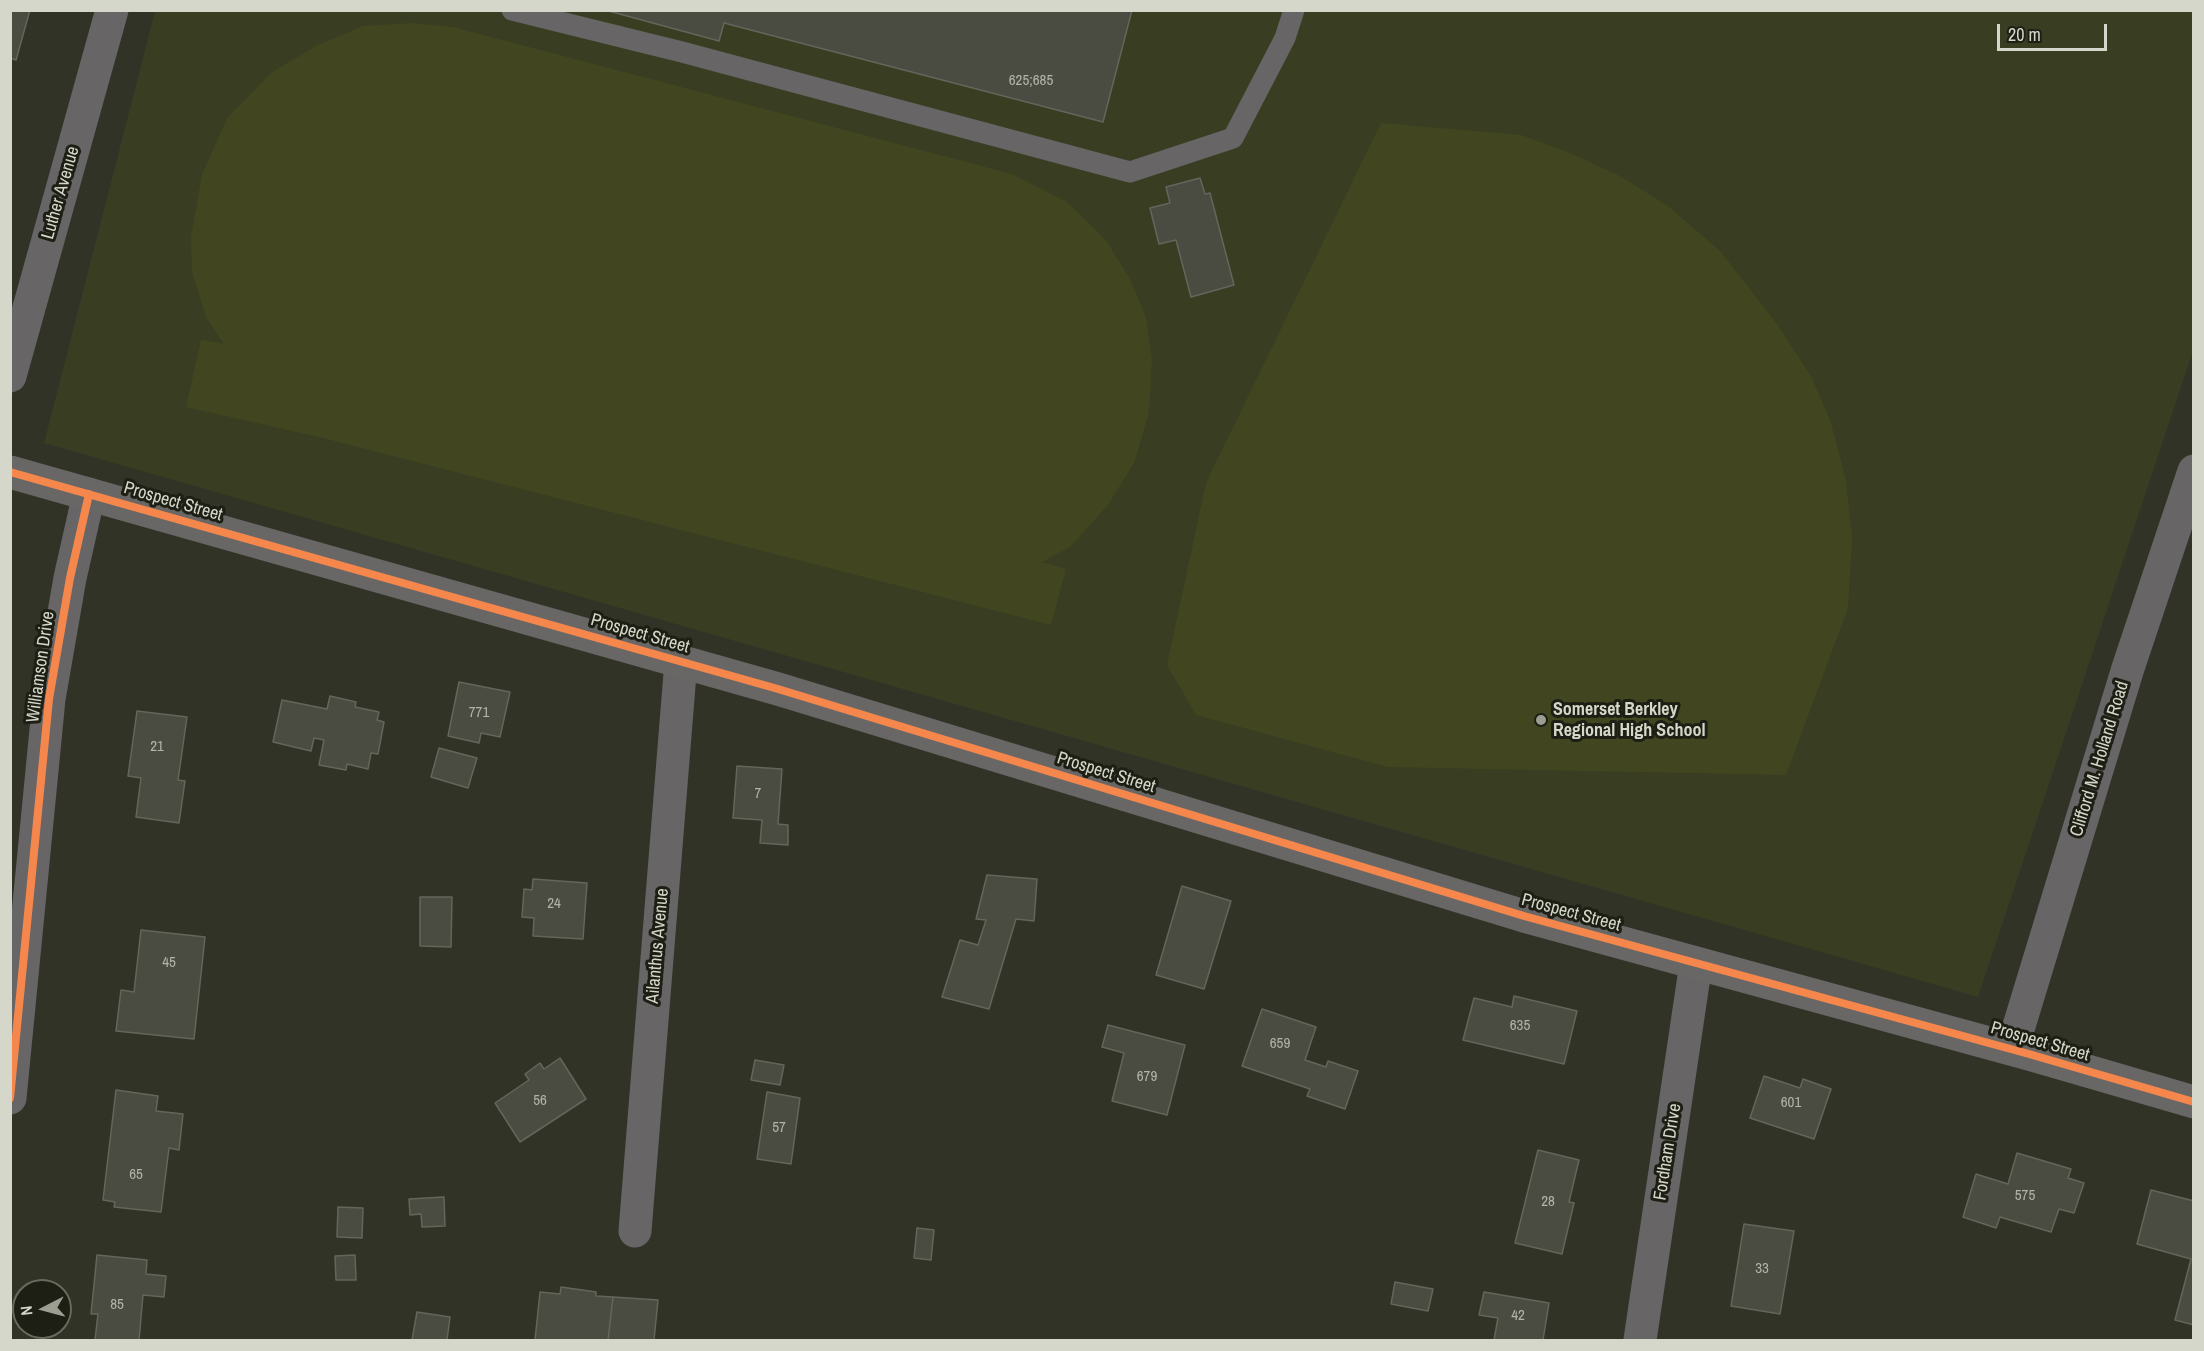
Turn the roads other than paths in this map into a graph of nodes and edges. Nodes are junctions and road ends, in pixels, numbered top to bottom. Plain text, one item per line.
1 (112, 10) edge
2 (512, 10) edge
3 (1294, 10) edge
4 (10, 376) edge
5 (2193, 471) edge
6 (10, 472) edge
7 (89, 494) junction
8 (681, 661) junction
9 (1696, 963) junction
10 (2012, 1049) junction
11 (10, 1098) edge
12 (2193, 1102) edge
13 (635, 1231) dead end
14 (1640, 1341) edge

1 - 4 street, Luther Avenue
2 - 3 lane
5 - 10 street, Clifford M. Holland Road
6 - 7 street, Prospect Street
7 - 8 street, Prospect Street
7 - 11 street, Williamson Drive
8 - 9 street, Prospect Street
8 - 13 street, Ailanthus Avenue
9 - 10 street, Prospect Street
9 - 14 street, Fordham Drive
10 - 12 street, Prospect Street

